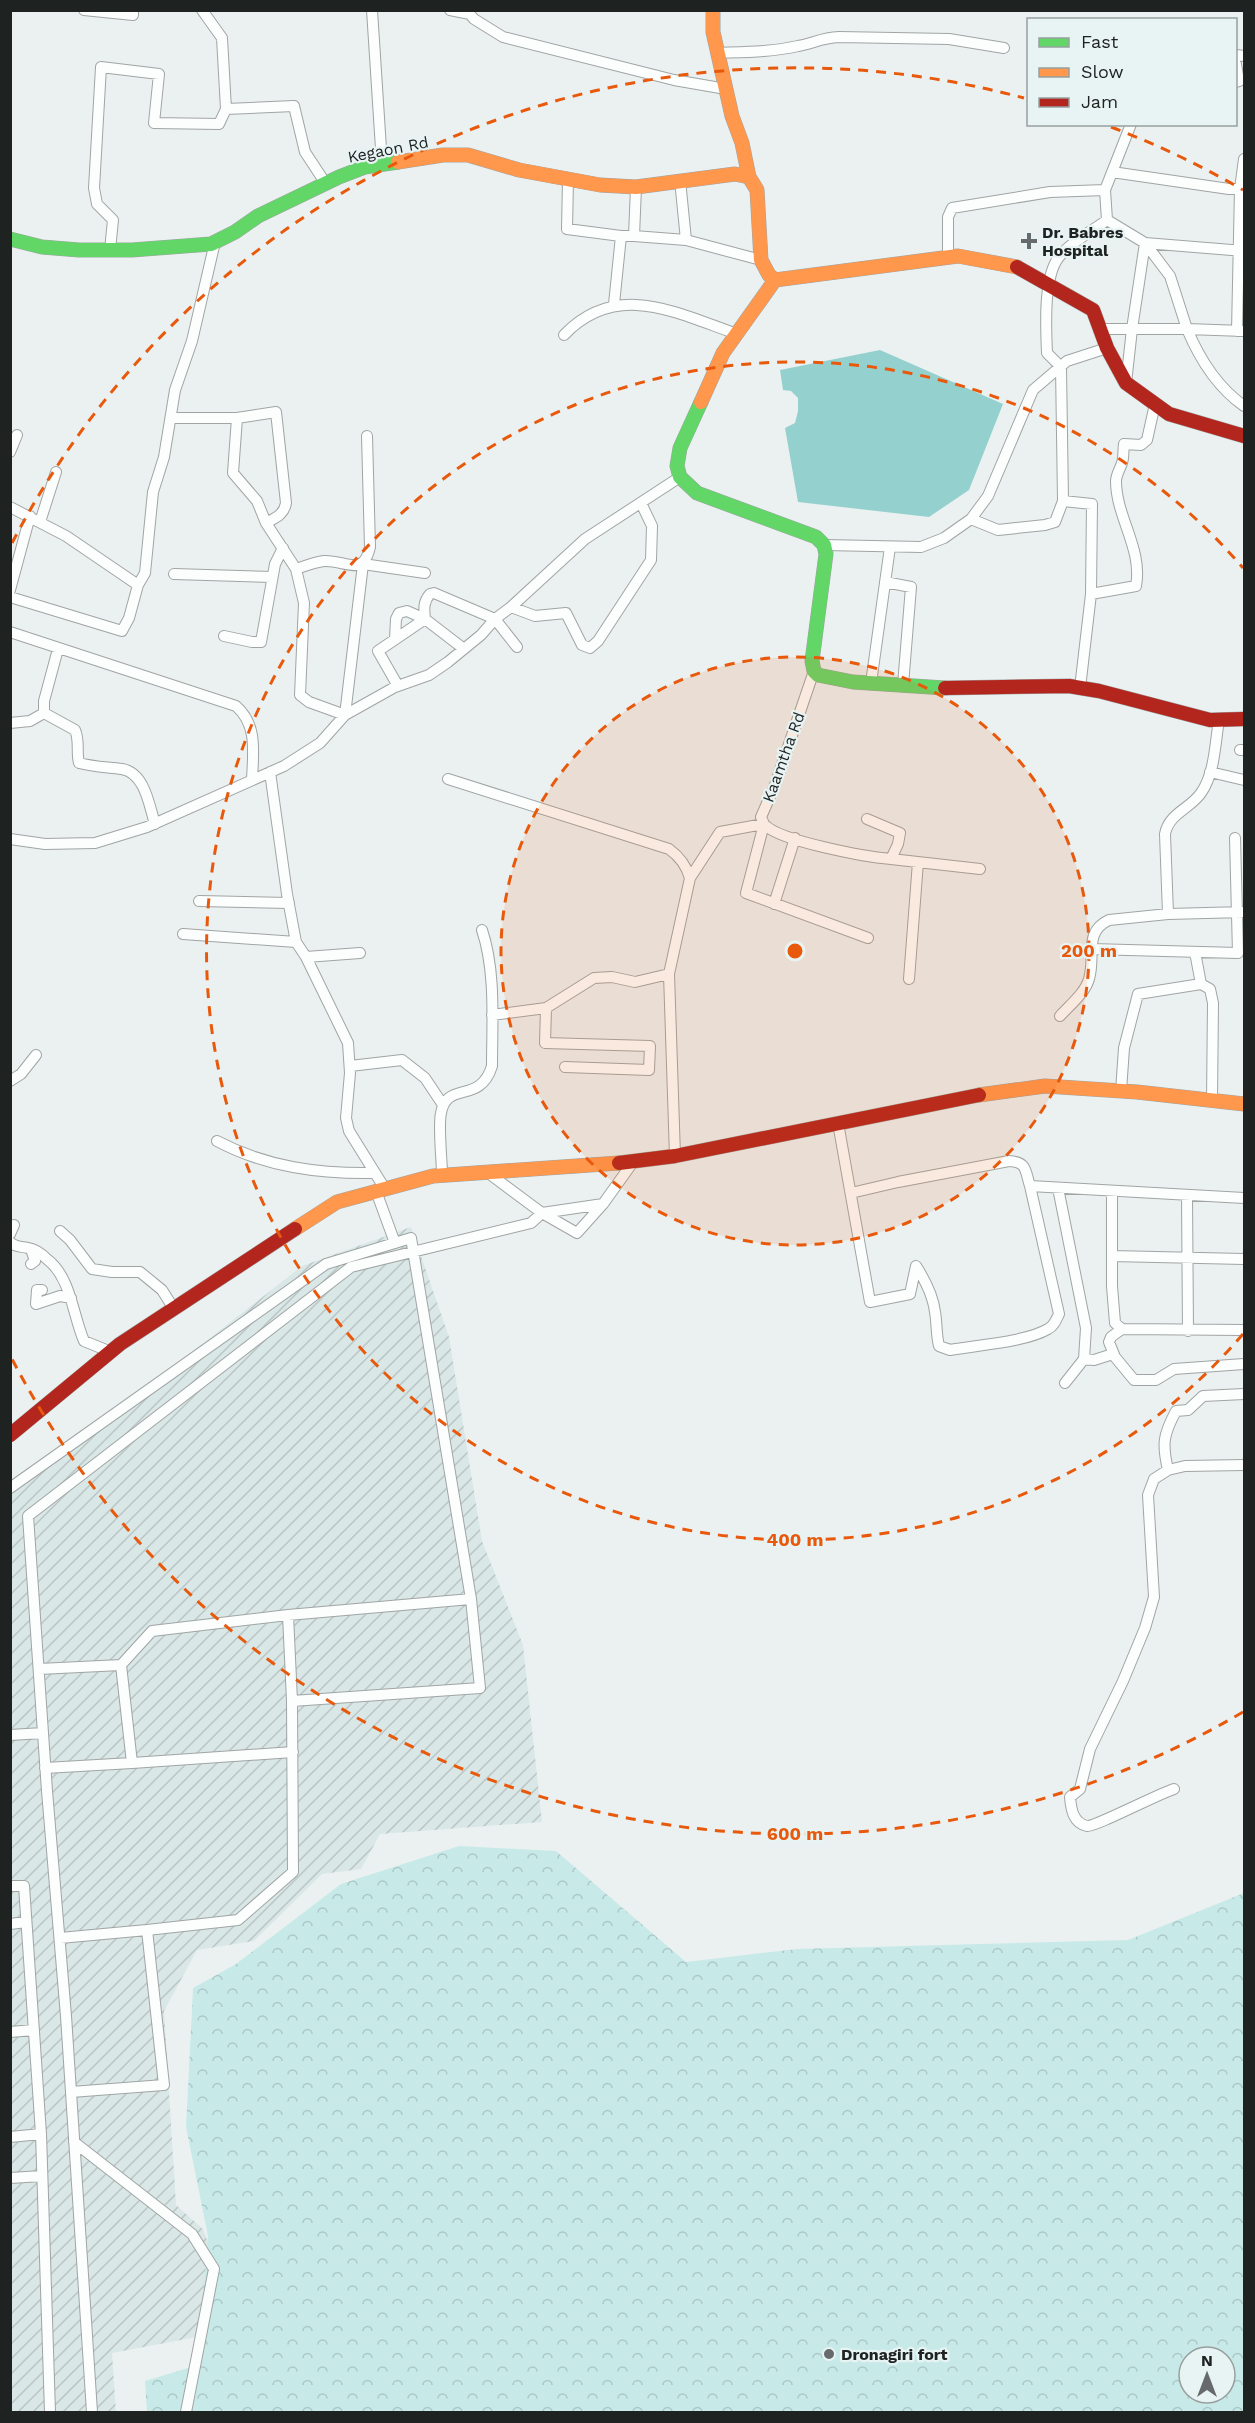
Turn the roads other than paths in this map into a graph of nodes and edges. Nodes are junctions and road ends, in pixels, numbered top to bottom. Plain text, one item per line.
1 (84, 10) edge
2 (133, 10) edge
3 (201, 10) edge
4 (372, 10) edge
5 (450, 10) edge
6 (713, 10) edge
7 (468, 12) edge
8 (1004, 48) dead end
9 (718, 52) junction
10 (1237, 69) edge
11 (1240, 85) edge
12 (726, 89) junction
13 (226, 109) junction
14 (1130, 126) edge
15 (1245, 159) edge
16 (382, 164) junction
17 (1112, 172) junction
18 (749, 177) junction
19 (568, 180) junction
20 (680, 180) junction
21 (326, 184) junction
22 (636, 187) junction
23 (1242, 189) edge
24 (1105, 190) junction
25 (1107, 220) junction
26 (621, 236) junction
27 (634, 236) junction
28 (10, 238) edge
29 (686, 240) junction
30 (215, 242) junction
31 (1145, 243) junction
32 (110, 250) junction
33 (1242, 251) edge
34 (948, 257) junction
35 (761, 260) junction
36 (775, 280) junction
37 (1048, 285) junction
38 (614, 304) junction
39 (1101, 329) junction
40 (1132, 329) junction
41 (1187, 329) junction
42 (1241, 331) edge
43 (737, 334) junction
44 (564, 335) dead end
45 (1107, 348) junction
46 (1061, 368) junction
47 (1126, 383) junction
48 (1155, 404) junction
49 (1245, 406) edge
50 (171, 418) junction
51 (237, 418) junction
52 (17, 435) dead end
53 (367, 436) dead end
54 (1245, 436) edge
55 (10, 452) edge
56 (56, 472) dead end
57 (680, 477) junction
58 (1063, 501) junction
59 (641, 503) junction
60 (10, 507) edge
61 (30, 516) junction
62 (971, 519) junction
63 (40, 522) junction
64 (266, 523) junction
65 (824, 545) junction
66 (283, 548) junction
67 (890, 548) junction
68 (363, 564) junction
69 (296, 569) junction
70 (425, 573) dead end
71 (174, 574) dead end
72 (272, 577) junction
73 (885, 582) junction
74 (138, 585) junction
75 (10, 590) edge
76 (1091, 594) junction
77 (10, 597) edge
78 (511, 607) junction
79 (425, 618) junction
80 (495, 619) junction
81 (10, 632) edge
82 (224, 636) dead end
83 (395, 639) junction
84 (517, 647) dead end
85 (58, 649) junction
86 (464, 649) junction
87 (814, 671) junction
88 (871, 683) junction
89 (398, 686) junction
90 (903, 686) junction
91 (1080, 688) junction
92 (44, 713) junction
93 (345, 716) junction
94 (1245, 719) edge
95 (1219, 720) junction
96 (10, 723) edge
97 (270, 772) junction
98 (1210, 772) junction
99 (448, 779) dead end
100 (252, 780) junction
101 (1245, 780) edge
102 (867, 819) dead end
103 (155, 824) junction
104 (764, 824) junction
105 (795, 838) junction
106 (1235, 838) dead end
107 (10, 839) edge
108 (891, 859) junction
109 (918, 862) junction
110 (980, 869) dead end
111 (1240, 874) edge
112 (690, 878) junction
113 (199, 902) dead end
114 (289, 903) junction
115 (774, 904) junction
116 (1241, 912) edge
117 (1168, 914) junction
118 (482, 930) dead end
119 (183, 934) dead end
120 (868, 938) dead end
121 (296, 942) junction
122 (1091, 949) junction
123 (1195, 951) junction
124 (360, 953) dead end
125 (306, 957) junction
126 (669, 975) junction
127 (909, 979) dead end
128 (1201, 984) junction
129 (546, 1008) junction
130 (492, 1015) junction
131 (1060, 1016) dead end
132 (650, 1047) junction
133 (670, 1047) junction
134 (36, 1055) dead end
135 (350, 1066) junction
136 (565, 1067) dead end
137 (10, 1081) edge
138 (1121, 1091) junction
139 (1212, 1101) junction
140 (1245, 1104) edge
141 (443, 1106) junction
142 (838, 1123) junction
143 (217, 1141) dead end
144 (675, 1156) junction
145 (633, 1162) junction
146 (488, 1172) junction
147 (375, 1173) junction
148 (442, 1175) junction
149 (1030, 1186) junction
150 (1059, 1188) junction
151 (381, 1190) junction
152 (1112, 1191) junction
153 (851, 1193) junction
154 (1187, 1195) junction
155 (1245, 1198) edge
156 (603, 1204) junction
157 (542, 1213) junction
158 (60, 1231) dead end
159 (10, 1242) edge
160 (395, 1243) junction
161 (31, 1249) junction
162 (413, 1251) junction
163 (1112, 1256) junction
164 (1188, 1258) junction
165 (1245, 1259) edge
166 (31, 1264) dead end
167 (42, 1290) dead end
168 (71, 1298) junction
169 (174, 1309) junction
170 (1122, 1329) junction
171 (1245, 1330) edge
172 (1188, 1331) junction
173 (111, 1352) junction
174 (1113, 1354) junction
175 (1084, 1359) junction
176 (1245, 1364) edge
177 (1065, 1383) dead end
178 (1245, 1394) edge
179 (10, 1435) edge
180 (1245, 1465) edge
181 (1168, 1470) junction
182 (10, 1488) edge
183 (471, 1599) junction
184 (288, 1615) junction
185 (121, 1665) junction
186 (39, 1669) junction
187 (292, 1701) junction
188 (43, 1733) junction
189 (10, 1735) edge
190 (293, 1752) junction
191 (132, 1762) junction
192 (45, 1768) junction
193 (1174, 1789) dead end
194 (10, 1887) edge
195 (26, 1922) junction
196 (10, 1924) edge
197 (147, 1930) junction
198 (60, 1938) junction
199 (34, 2030) junction
200 (10, 2032) edge
201 (71, 2092) junction
202 (41, 2134) junction
203 (10, 2137) edge
204 (74, 2142) junction
205 (42, 2176) junction
206 (10, 2178) edge
207 (50, 2412) edge
208 (92, 2412) edge
209 (186, 2412) edge

1 - 2 street
3 - 13 street
4 - 16 street
5 - 7 street
6 - 9 street
7 - 12 street
8 - 9 street
9 - 12 street
10 - 11 street
12 - 18 street
13 - 21 street
13 - 32 street
14 - 17 street
15 - 23 street
16 - 19 street, Kegaon Rd
16 - 21 street, Kegaon Rd
17 - 23 street
17 - 24 street
18 - 20 street, Kegaon Rd
18 - 35 street
19 - 22 street, Kegaon Rd
19 - 26 street
20 - 22 street, Kegaon Rd
20 - 29 street
21 - 30 street, Kegaon Rd
22 - 27 street
23 - 33 street
24 - 25 street
24 - 34 street
25 - 31 street
25 - 37 street
26 - 27 street
26 - 38 street
27 - 29 street
28 - 32 street, Kegaon Rd
29 - 35 street
30 - 32 street, Kegaon Rd
30 - 50 street
31 - 33 street
31 - 40 street
31 - 41 street
33 - 42 street
34 - 36 street
34 - 37 street
35 - 36 street
36 - 43 street
37 - 39 street
37 - 46 street
38 - 43 street
38 - 44 street
39 - 40 street
39 - 45 street
40 - 41 street
40 - 47 street
41 - 42 street
41 - 49 street
43 - 57 street
45 - 46 street
45 - 47 street
46 - 58 street
46 - 62 street
47 - 48 street
48 - 54 street
48 - 76 street
50 - 51 street
50 - 74 street
51 - 64 street
51 - 64 street
52 - 55 street
53 - 68 street
56 - 63 street
57 - 59 street
57 - 65 street
58 - 62 street
58 - 76 street
59 - 78 street
59 - 78 street
60 - 61 street
61 - 63 street
61 - 75 street
62 - 67 street
63 - 74 street
64 - 66 street
65 - 67 street
65 - 87 street
66 - 69 street
66 - 72 street
67 - 73 street
68 - 69 street
68 - 70 street
68 - 93 street
69 - 93 street
71 - 72 street
72 - 82 street
73 - 88 street
73 - 90 street
74 - 77 street
76 - 91 street
78 - 80 street
79 - 80 street
79 - 83 street
79 - 83 street
79 - 86 street
80 - 84 street
80 - 86 street
81 - 85 street
83 - 89 street
85 - 92 street
85 - 100 street
86 - 89 street
87 - 88 street
87 - 104 street, Kaamtha Rd
88 - 90 street
89 - 93 street
90 - 91 street
91 - 95 street
92 - 96 street
92 - 103 street
93 - 97 street
94 - 95 street
95 - 98 street
97 - 100 street
97 - 114 street
98 - 101 street
98 - 117 street
99 - 112 street
100 - 103 street
102 - 108 street
103 - 107 street
104 - 105 street
104 - 112 street
104 - 115 street, Kaamtha Rd
105 - 108 street
105 - 115 street
106 - 111 street
108 - 109 street
109 - 110 street
109 - 127 street
111 - 116 street
112 - 126 street
113 - 114 street
114 - 121 street
115 - 120 street, Kaamtha Rd
116 - 117 street
116 - 123 street
117 - 122 street
118 - 130 street
119 - 121 street
121 - 125 street
122 - 123 street
122 - 131 street
123 - 128 street
124 - 125 street
125 - 135 street
126 - 129 street
126 - 133 street
128 - 138 street
128 - 139 street
129 - 130 street
129 - 132 street
130 - 141 street
132 - 133 street
132 - 136 street
133 - 144 street
134 - 137 street
135 - 141 street
135 - 147 street
138 - 139 street
138 - 142 street
139 - 140 street
141 - 148 street
142 - 144 street
142 - 153 street
143 - 147 street
144 - 145 street
145 - 146 street
145 - 156 street
146 - 148 street
146 - 157 street
147 - 151 street
148 - 151 street
149 - 150 street
149 - 153 street
149 - 153 street
150 - 152 street
150 - 175 street
151 - 160 street
151 - 169 street
152 - 154 street
152 - 163 street
154 - 155 street
154 - 164 street
156 - 157 street
156 - 157 street
157 - 162 street
158 - 169 street
159 - 161 street
160 - 162 street
160 - 182 street
161 - 166 street
161 - 168 street
162 - 183 street
162 - 186 street
163 - 164 street
163 - 170 street
164 - 165 street
164 - 172 street
167 - 168 street
168 - 173 street
169 - 173 street
170 - 172 street
170 - 174 street
171 - 172 street
173 - 179 street
174 - 175 street
174 - 176 street
175 - 177 street
178 - 181 street
180 - 181 street
181 - 193 street
183 - 184 street
183 - 187 street
184 - 185 street
184 - 187 street
185 - 186 street
185 - 191 street
186 - 188 street
187 - 190 street
188 - 189 street
188 - 192 street
190 - 191 street
190 - 197 street
191 - 192 street
192 - 198 street
194 - 195 street
195 - 196 street
195 - 199 street
197 - 198 street
197 - 201 street
198 - 201 street
199 - 200 street
199 - 202 street
201 - 204 street
202 - 203 street
202 - 205 street
204 - 208 street
204 - 209 street
205 - 206 street
205 - 207 street

